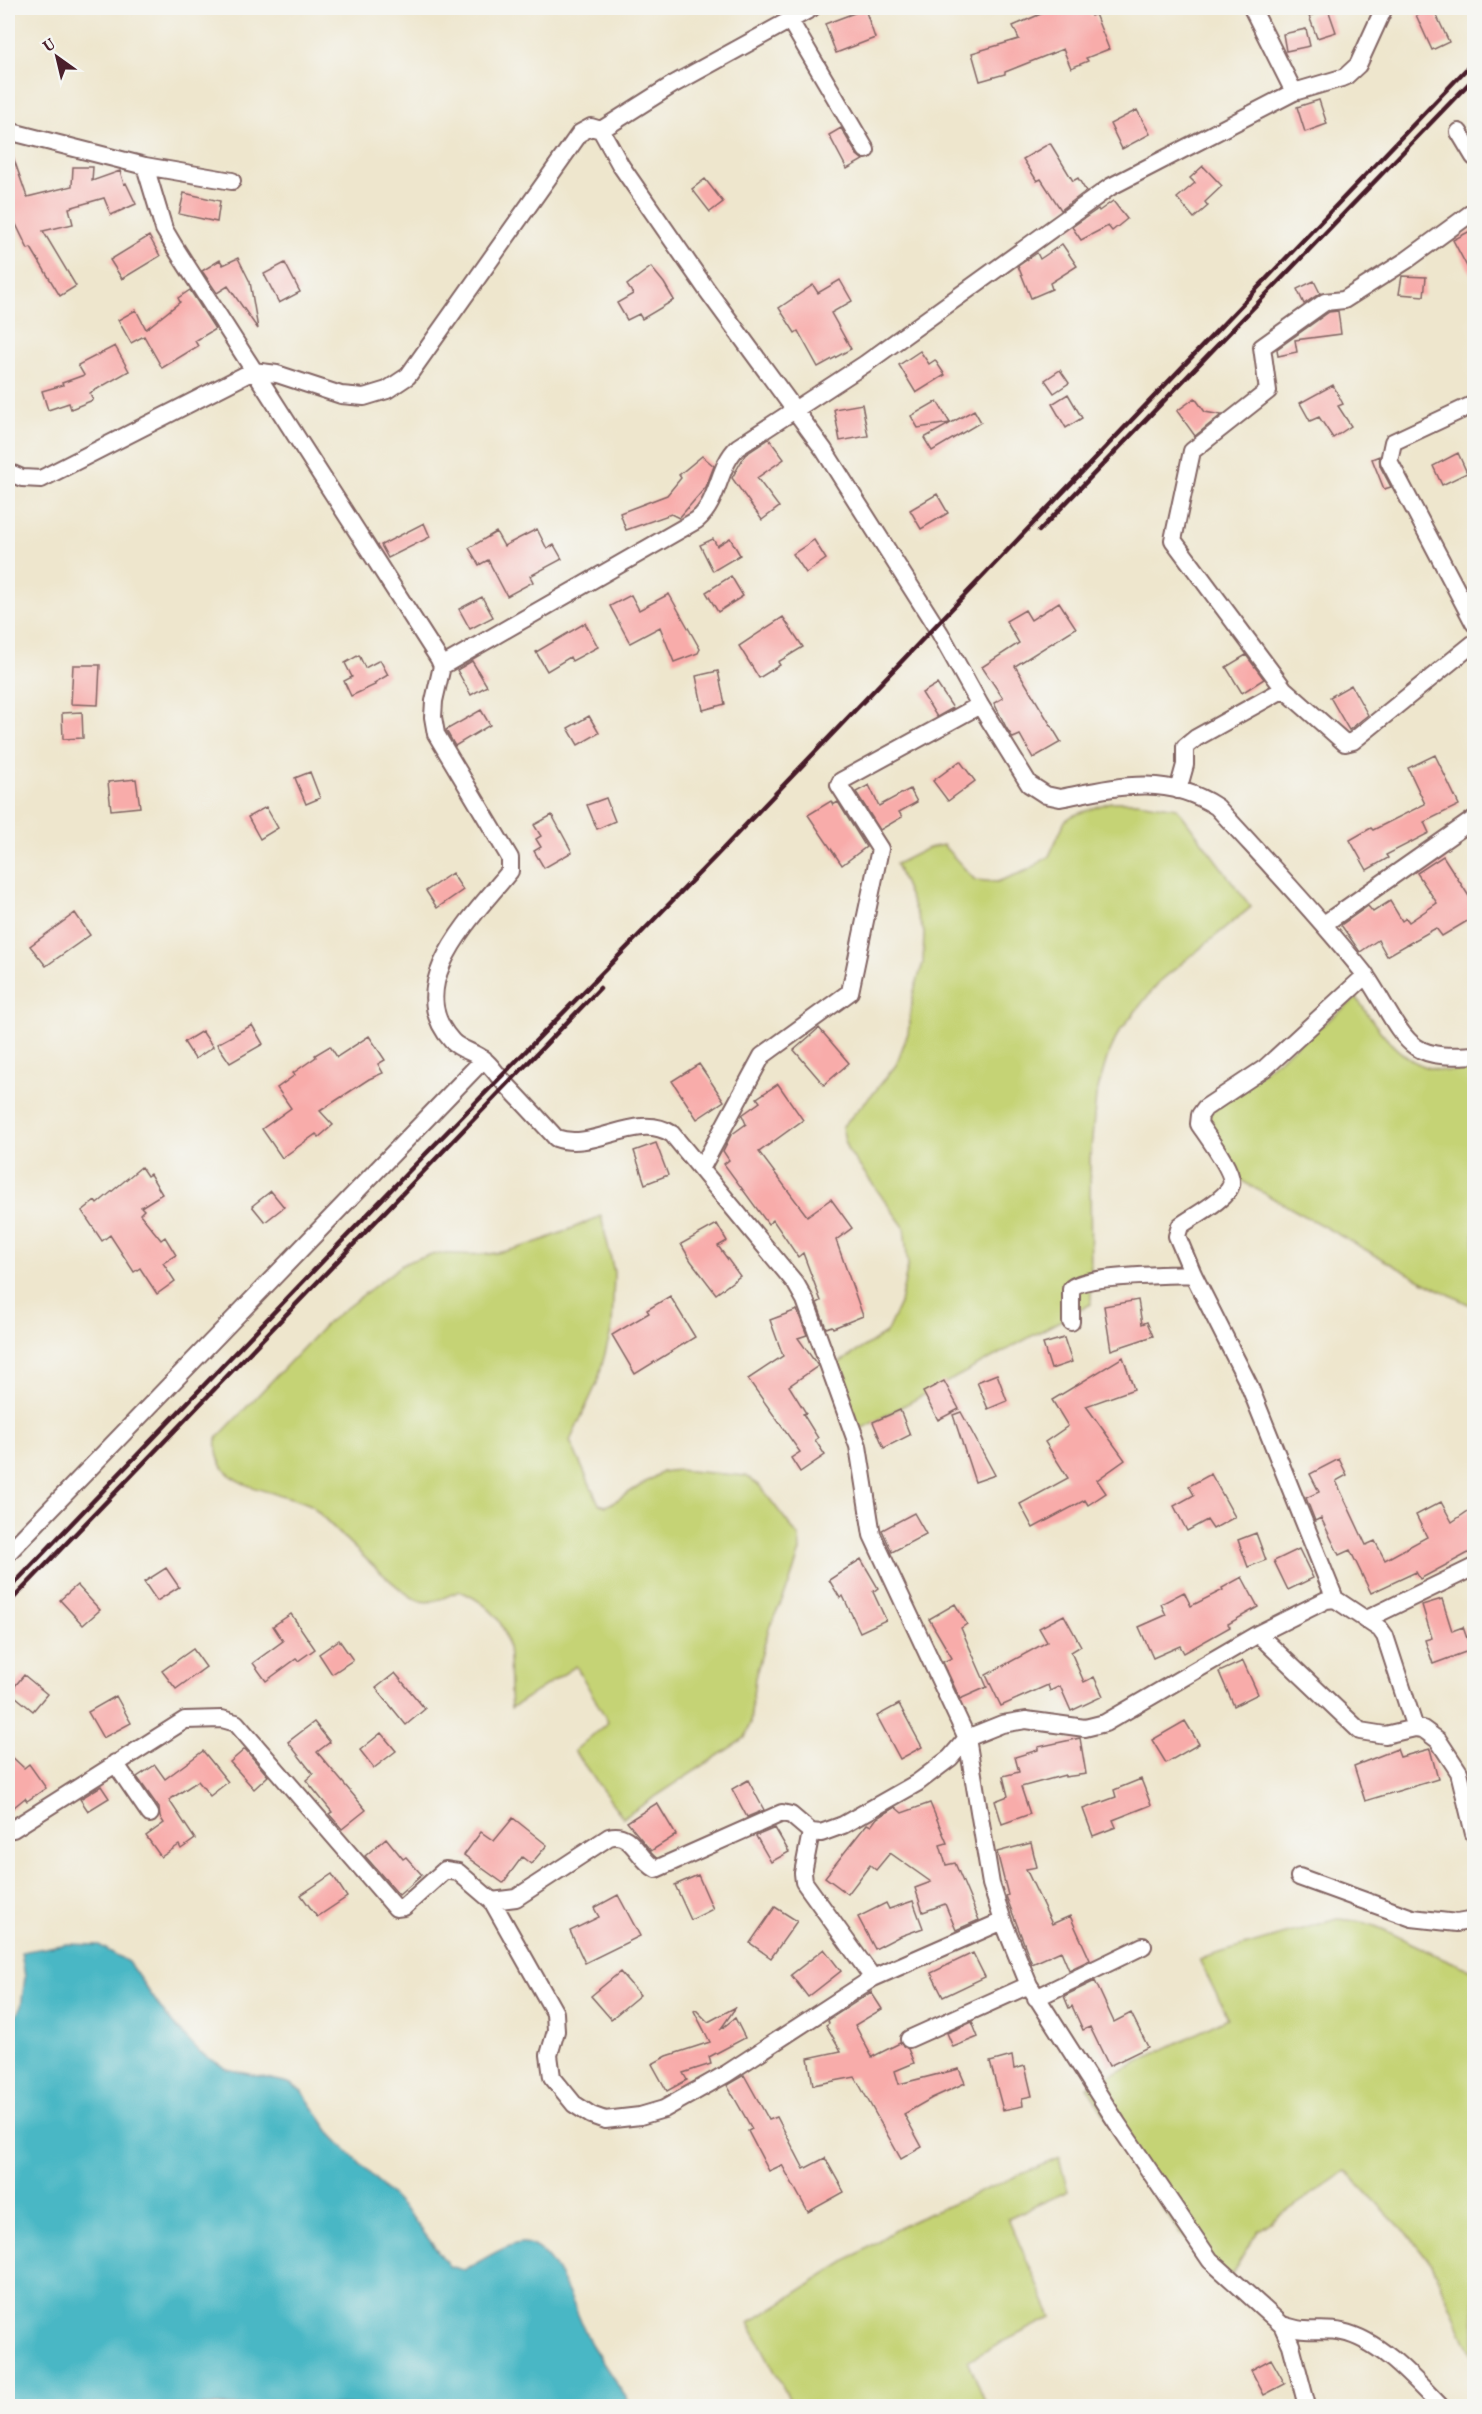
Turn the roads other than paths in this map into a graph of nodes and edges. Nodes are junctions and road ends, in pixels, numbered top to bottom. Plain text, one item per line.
1 (812, 8) edge
2 (1252, 8) edge
3 (1384, 8) edge
4 (789, 19) junction
5 (1294, 92) junction
6 (602, 130) junction
7 (8, 131) edge
8 (1459, 132) dead end
9 (866, 150) dead end
10 (1474, 157) edge
11 (145, 166) junction
12 (232, 181) dead end
13 (1474, 212) edge
14 (253, 372) junction
15 (1474, 404) edge
16 (796, 410) junction
17 (8, 472) edge
18 (1474, 623) edge
19 (1474, 643) edge
20 (442, 666) junction
21 (1284, 689) junction
22 (980, 705) junction
23 (1178, 789) junction
24 (1474, 819) edge
25 (1324, 924) junction
26 (1366, 975) junction
27 (1474, 1055) edge
28 (484, 1059) junction
29 (701, 1169) junction
30 (1193, 1274) junction
31 (1071, 1322) dead end
32 (8, 1553) edge
33 (1474, 1567) edge
34 (1335, 1599) junction
35 (1365, 1620) junction
36 (1258, 1634) junction
37 (1415, 1728) junction
38 (967, 1738) junction
39 (115, 1763) junction
40 (150, 1814) dead end
41 (8, 1830) edge
42 (811, 1832) junction
43 (1474, 1834) edge
44 (1299, 1878) dead end
45 (492, 1901) junction
46 (1474, 1920) edge
47 (1003, 1921) junction
48 (1143, 1946) dead end
49 (873, 1978) junction
50 (1032, 1991) junction
51 (909, 2039) dead end
52 (1282, 2325) junction
53 (1307, 2406) edge
54 (1440, 2406) edge

1 - 4 street
2 - 5 street
3 - 5 street
4 - 6 street
4 - 9 street
5 - 16 street
6 - 14 street
6 - 16 street
7 - 11 street
8 - 10 street
11 - 12 street
11 - 14 street
13 - 21 street
14 - 17 street
14 - 20 street
15 - 18 street
16 - 20 street
16 - 22 street
19 - 21 street
20 - 28 street
21 - 23 street
22 - 23 street
22 - 29 street
23 - 25 street
24 - 25 street
25 - 26 street
26 - 27 street
26 - 30 street
28 - 29 street
28 - 32 street
29 - 38 street
30 - 31 street
30 - 34 street
33 - 35 street
34 - 35 street
34 - 36 street
35 - 37 street
36 - 37 street
36 - 38 street
37 - 43 street
38 - 42 street
38 - 47 street
39 - 40 street
39 - 41 street
39 - 45 street
42 - 45 street
42 - 49 street
44 - 46 street
45 - 49 street
47 - 49 street
47 - 50 street
48 - 50 street
50 - 51 street
50 - 52 street
52 - 53 street
52 - 54 street

